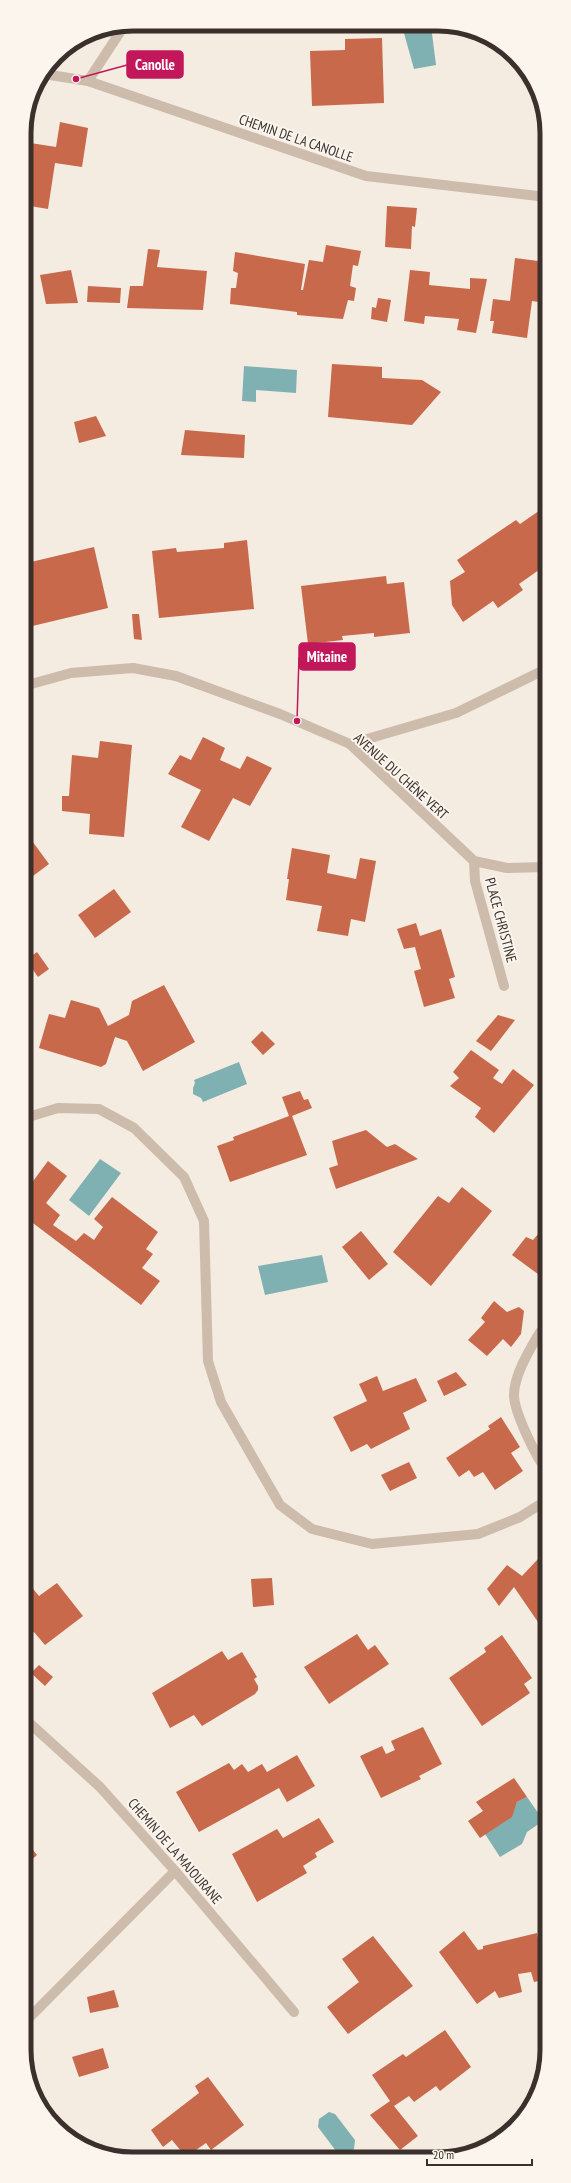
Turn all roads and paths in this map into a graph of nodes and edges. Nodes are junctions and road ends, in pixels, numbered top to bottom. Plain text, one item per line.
1 (120, 32) edge
2 (49, 75) edge
3 (88, 81) junction
4 (540, 196) edge
5 (540, 672) edge
6 (31, 684) edge
7 (350, 744) junction
8 (474, 861) junction
9 (540, 867) edge
10 (504, 986) dead end
11 (31, 1116) edge
12 (540, 1332) dead end
13 (540, 1458) edge
14 (540, 1504) edge
15 (31, 1724) edge
16 (175, 1871) junction
17 (294, 2012) dead end
18 (31, 2016) edge

1 - 3 street
2 - 3 street, CHEMIN DE LA CANOLLE
3 - 4 street, CHEMIN DE LA CANOLLE
5 - 7 street
6 - 7 street, AVENUE DU CHÊNE VERT
7 - 8 street, AVENUE DU CHÊNE VERT
8 - 9 street
8 - 10 street, PLACE CHRISTINE
11 - 14 street
12 - 13 street
15 - 16 street, CHEMIN DE LA MAJOURANE
16 - 17 street, CHEMIN DE LA MAJOURANE
16 - 18 street

